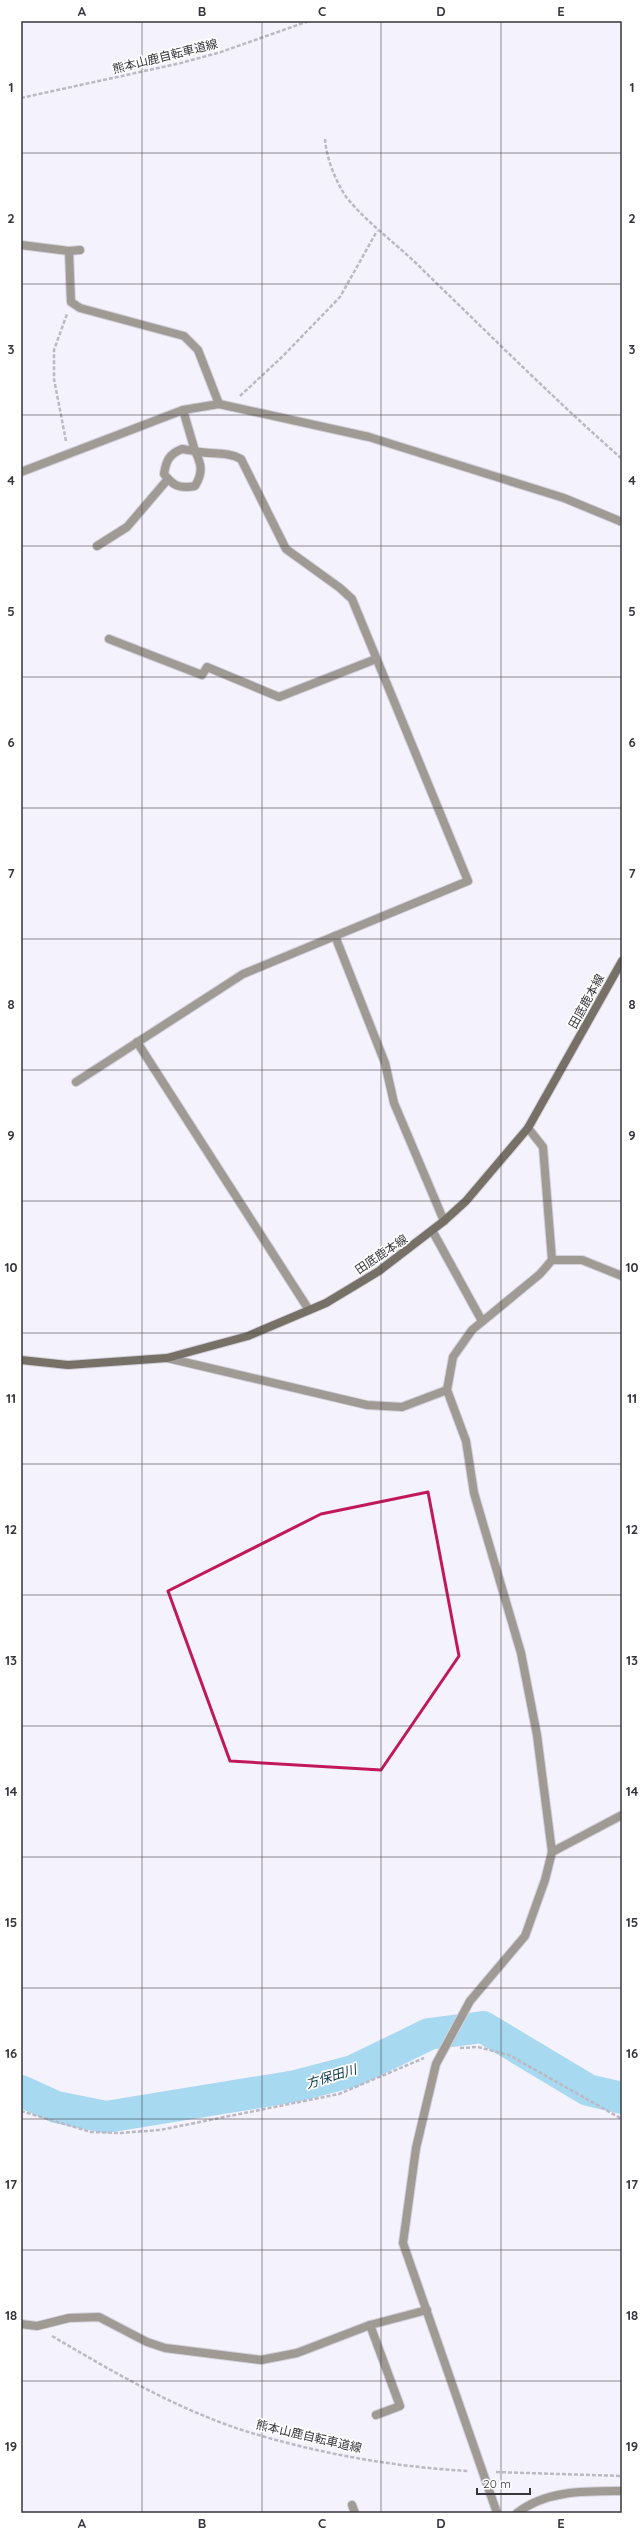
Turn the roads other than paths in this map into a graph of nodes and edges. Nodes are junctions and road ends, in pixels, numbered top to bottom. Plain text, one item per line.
1 (21, 245) edge
2 (80, 250) dead end
3 (69, 251) junction
4 (219, 404) junction
5 (183, 410) junction
6 (195, 451) junction
7 (21, 472) edge
8 (168, 479) junction
9 (622, 522) edge
10 (97, 546) dead end
11 (110, 639) dead end
12 (376, 659) junction
13 (334, 936) junction
14 (622, 961) edge
15 (137, 1042) junction
16 (76, 1082) dead end
17 (528, 1128) junction
18 (444, 1222) junction
19 (433, 1232) junction
20 (552, 1260) junction
21 (622, 1276) edge
22 (309, 1310) junction
23 (482, 1321) junction
24 (167, 1358) junction
25 (21, 1360) edge
26 (447, 1390) junction
27 (622, 1814) edge
28 (552, 1852) junction
29 (427, 2310) junction
30 (21, 2324) edge
31 (370, 2325) junction
32 (376, 2415) dead end
33 (622, 2491) edge
34 (497, 2513) edge
35 (517, 2513) edge

1 - 3 street
2 - 3 street
3 - 4 street
4 - 5 street
4 - 9 street
5 - 6 street
5 - 7 street
6 - 8 street
6 - 8 street
6 - 12 street
8 - 10 street
11 - 12 street
12 - 13 street
13 - 15 street
13 - 18 street
14 - 17 main road, 田底鹿本線
15 - 16 street
15 - 22 street
17 - 18 main road, 田底鹿本線
17 - 20 street
18 - 19 main road, 田底鹿本線
19 - 22 main road, 田底鹿本線
19 - 23 street
20 - 21 street
20 - 23 street
22 - 24 main road, 田底鹿本線
23 - 26 street
24 - 25 main road, 田底鹿本線
24 - 26 street
26 - 28 street
27 - 28 street
28 - 29 street
29 - 31 street
29 - 34 street
30 - 31 street
31 - 32 street
33 - 35 street

